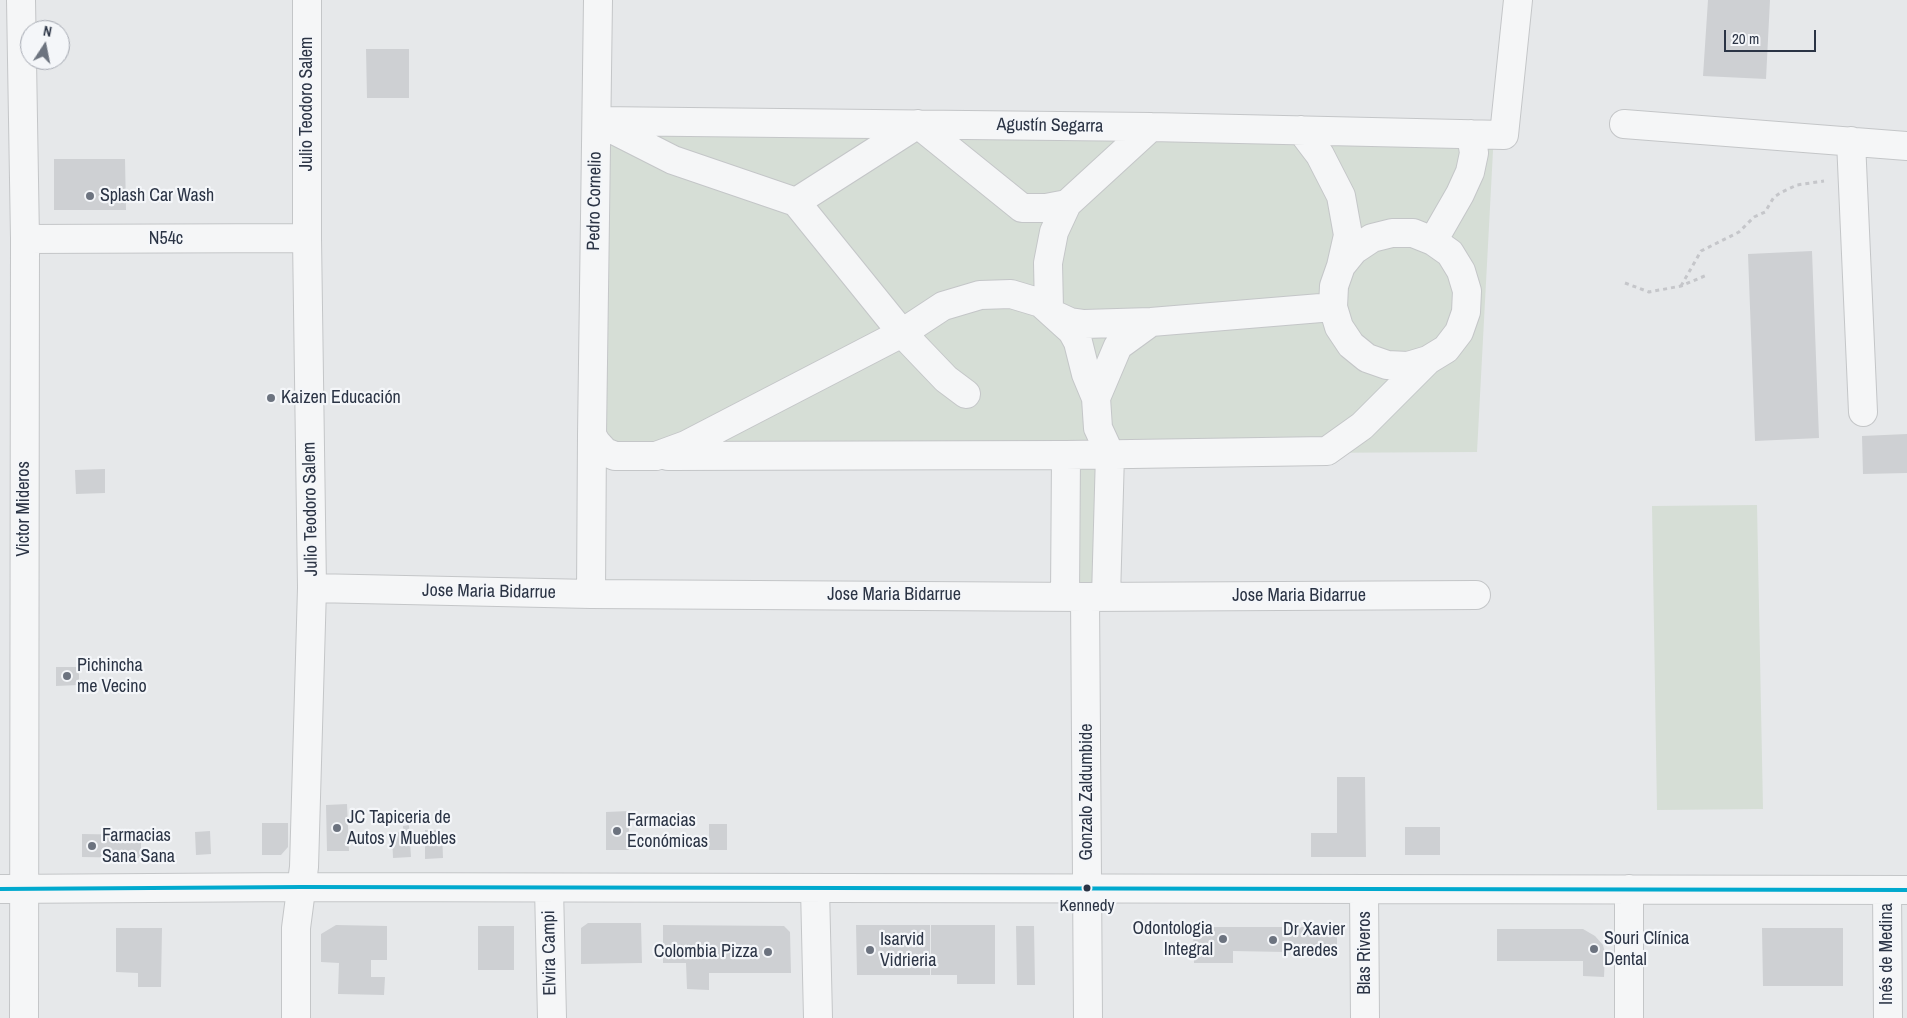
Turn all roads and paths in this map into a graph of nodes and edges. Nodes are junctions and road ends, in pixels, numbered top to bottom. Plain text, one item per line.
1 (21, 0) edge
2 (306, 0) edge
3 (598, 0) edge
4 (1518, 0) edge
5 (597, 121) junction
6 (918, 124) junction
7 (1624, 124) dead end
8 (1151, 127) junction
9 (1300, 130) junction
10 (1471, 134) junction
11 (1850, 141) junction
12 (1907, 146) edge
13 (1825, 181) dead end
14 (796, 202) junction
15 (1067, 204) junction
16 (307, 238) junction
17 (25, 239) junction
18 (1433, 241) junction
19 (1341, 266) junction
20 (1707, 275) dead end
21 (1625, 283) dead end
22 (1681, 286) junction
23 (1333, 308) junction
24 (1053, 313) junction
25 (1151, 322) junction
26 (902, 333) junction
27 (1428, 360) junction
28 (966, 394) dead end
29 (1096, 398) junction
30 (1863, 412) dead end
31 (592, 436) junction
32 (1110, 454) junction
33 (1066, 455) junction
34 (656, 456) junction
35 (312, 588) junction
36 (12, 594) edge
37 (591, 594) junction
38 (1476, 595) dead end
39 (1085, 597) junction
40 (302, 887) junction
41 (549, 888) junction
42 (816, 888) junction
43 (12, 889) edge
44 (1087, 889) junction
45 (1364, 889) junction
46 (1629, 889) junction
47 (1897, 890) edge
48 (24, 1018) edge
49 (296, 1018) edge
50 (552, 1018) edge
51 (818, 1018) edge
52 (1088, 1018) edge
53 (1365, 1018) edge
54 (1629, 1018) edge
55 (1888, 1018) edge

1 - 17 street, Victor Mideros
2 - 16 street, Julio Teodoro Salem
3 - 5 street, Pedro Cornelio
4 - 10 street, Agustín Segarra
5 - 6 street, Agustín Segarra
5 - 14 street
5 - 31 street, Pedro Cornelio
6 - 8 street, Agustín Segarra
6 - 14 street
6 - 15 street
7 - 11 street
8 - 9 street, Agustín Segarra
8 - 15 street
9 - 10 street, Agustín Segarra
9 - 19 street
10 - 18 street
11 - 12 street
11 - 30 street
13 - 22 path
14 - 26 street
15 - 24 street
16 - 17 street, N54c
16 - 35 street, Julio Teodoro Salem
17 - 36 street, Victor Mideros
18 - 19 street
18 - 27 street
19 - 23 street
20 - 22 path
21 - 22 path
23 - 25 street
23 - 27 street
24 - 25 street
24 - 26 street
24 - 29 street
25 - 29 street
26 - 28 street
26 - 34 street
27 - 32 street
29 - 32 street
31 - 34 street
31 - 37 street, Pedro Cornelio
32 - 33 street
32 - 39 street
33 - 34 street
33 - 39 street
35 - 37 street, Jose Maria Bidarrue
35 - 40 street, Julio Teodoro Salem
36 - 43 street, Victor Mideros
37 - 39 street, Jose Maria Bidarrue
38 - 39 street, Jose Maria Bidarrue
39 - 44 street, Gonzalo Zaldumbide
40 - 41 street
40 - 43 street
40 - 49 street, Julio Teodoro Salem
41 - 42 street
41 - 50 street, Elvira Campi
42 - 44 street
42 - 51 street
43 - 48 street, Victor Mideros
44 - 45 street
44 - 52 street, Gonzalo Zaldumbide
45 - 46 street
45 - 53 street, Blas Riveros
46 - 47 street
46 - 54 street
47 - 55 street, Inés de Medina

